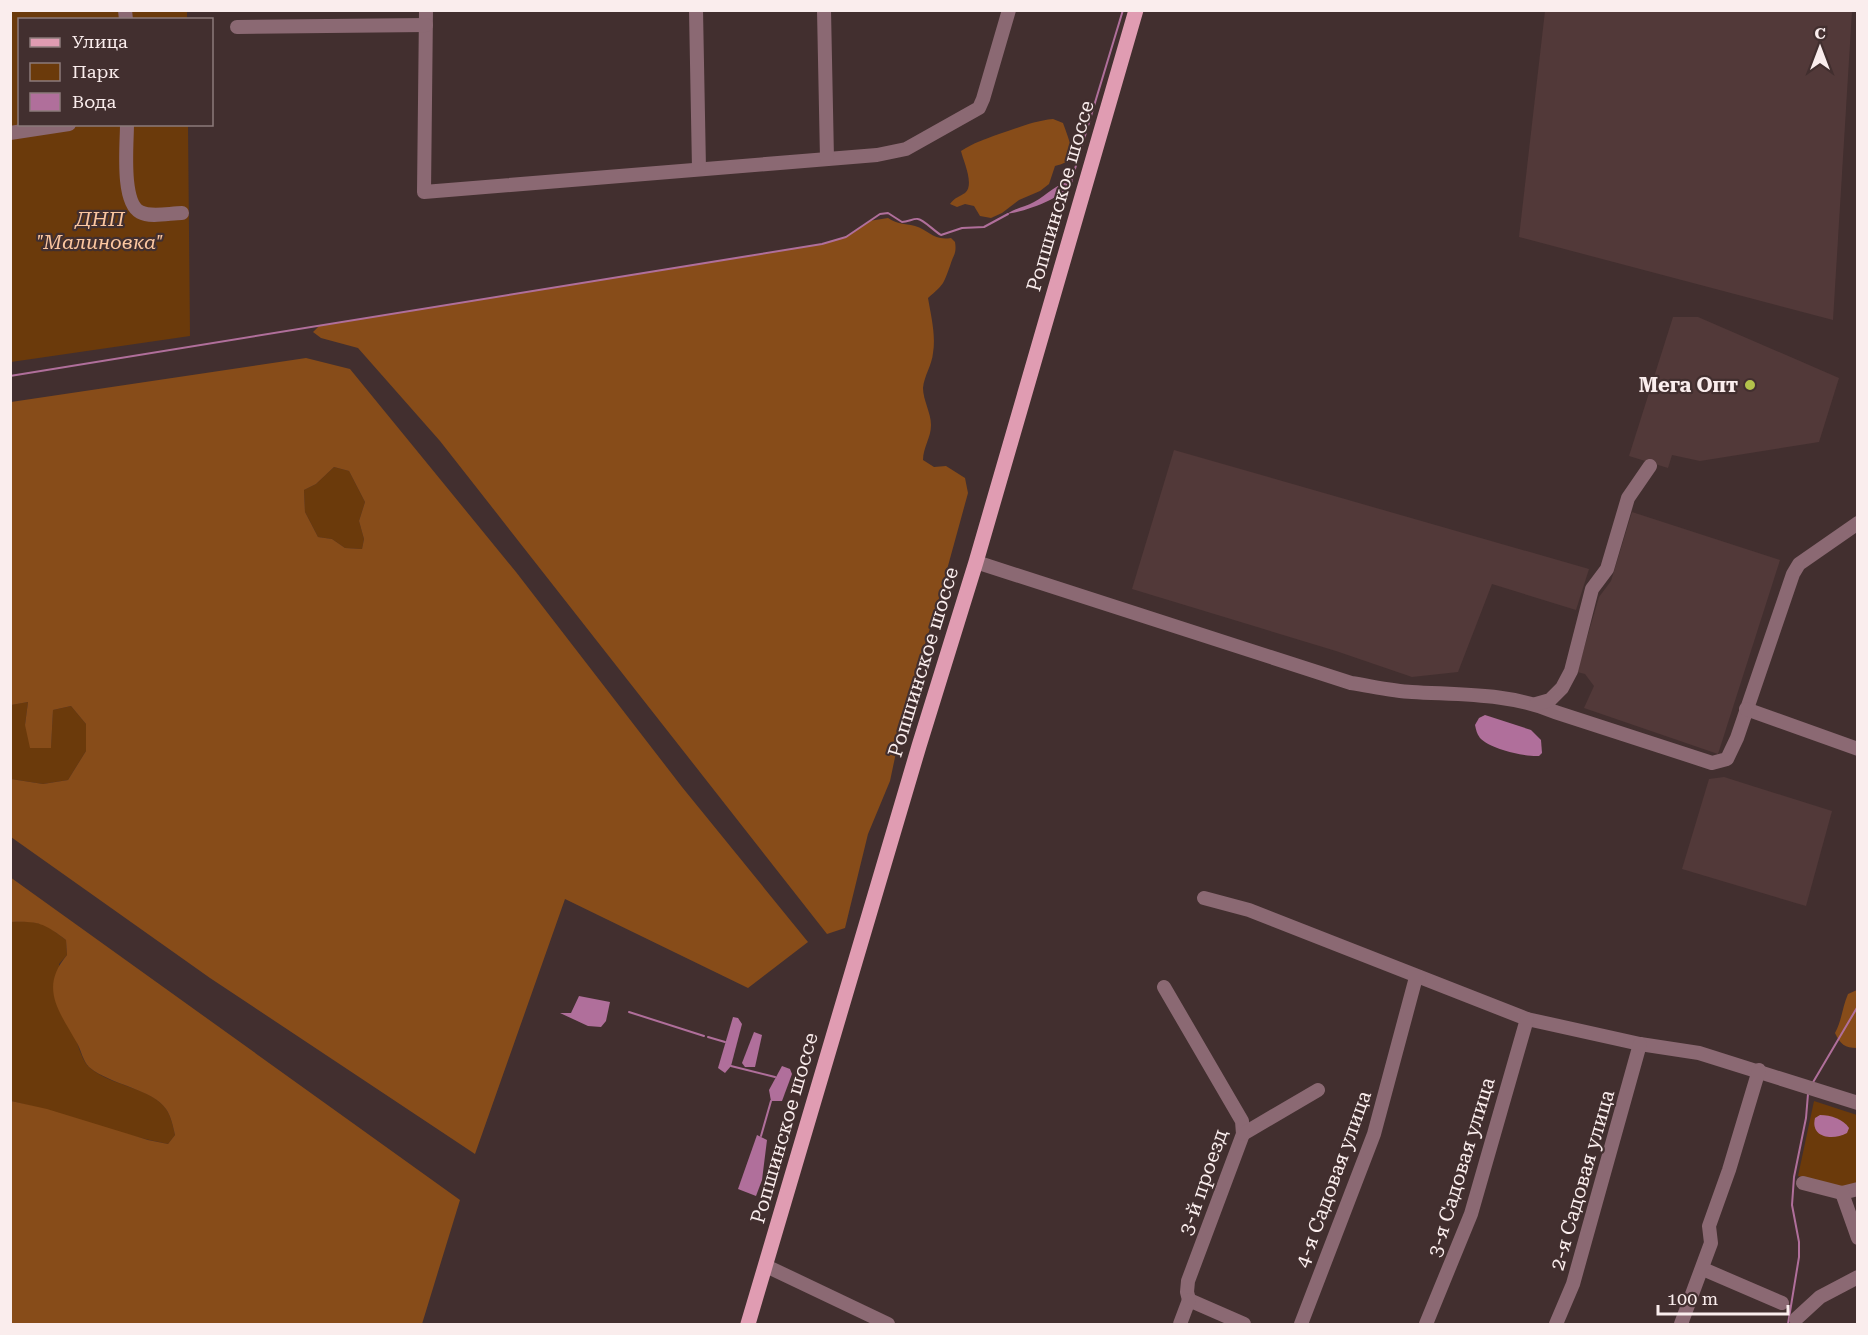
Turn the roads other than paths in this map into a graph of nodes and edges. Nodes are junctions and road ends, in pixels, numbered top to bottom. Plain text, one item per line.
1 (696, 10) edge
2 (824, 10) edge
3 (1009, 10) edge
4 (1136, 10) edge
5 (426, 18) edge
6 (237, 27) dead end
7 (56, 126) edge
8 (127, 126) edge
9 (10, 133) edge
10 (827, 159) junction
11 (699, 169) junction
12 (183, 213) dead end
13 (1650, 466) dead end
14 (1857, 523) edge
15 (976, 562) junction
16 (1536, 704) junction
17 (1746, 709) junction
18 (1857, 749) edge
19 (1204, 898) dead end
20 (1419, 977) junction
21 (1164, 987) dead end
22 (1527, 1019) junction
23 (1640, 1044) junction
24 (1759, 1070) junction
25 (1318, 1090) dead end
26 (1857, 1102) edge
27 (1244, 1134) junction
28 (1803, 1184) dead end
29 (1857, 1189) edge
30 (1842, 1193) junction
31 (1857, 1238) edge
32 (765, 1266) junction
33 (1703, 1269) junction
34 (1857, 1277) edge
35 (1190, 1300) junction
36 (1782, 1303) dead end
37 (1796, 1318) dead end
38 (748, 1324) edge
39 (888, 1324) edge
40 (1180, 1324) edge
41 (1244, 1324) edge
42 (1301, 1324) edge
43 (1426, 1324) edge
44 (1556, 1324) edge
45 (1681, 1324) edge

1 - 11 street
2 - 10 street
3 - 10 street
4 - 15 main road, Ропшинское шоссе
5 - 6 street
5 - 11 street
7 - 9 street
8 - 12 street
10 - 11 street
13 - 16 street
14 - 17 street
15 - 16 street
15 - 32 main road, Ропшинское шоссе
16 - 17 street
17 - 18 street
19 - 20 street
20 - 22 street
20 - 42 street, 4-я Садовая улица
21 - 27 street, 3-й проезд
22 - 23 street
22 - 43 street, 3-я Садовая улица
23 - 24 street
23 - 44 street, 2-я Садовая улица
24 - 26 street
24 - 33 street
25 - 27 street
27 - 35 street, 3-й проезд
28 - 30 street
29 - 30 street
30 - 31 street
32 - 38 main road, Ропшинское шоссе
32 - 39 street
33 - 36 street
33 - 45 street
34 - 37 street
35 - 40 street, 3-й проезд
35 - 41 street

